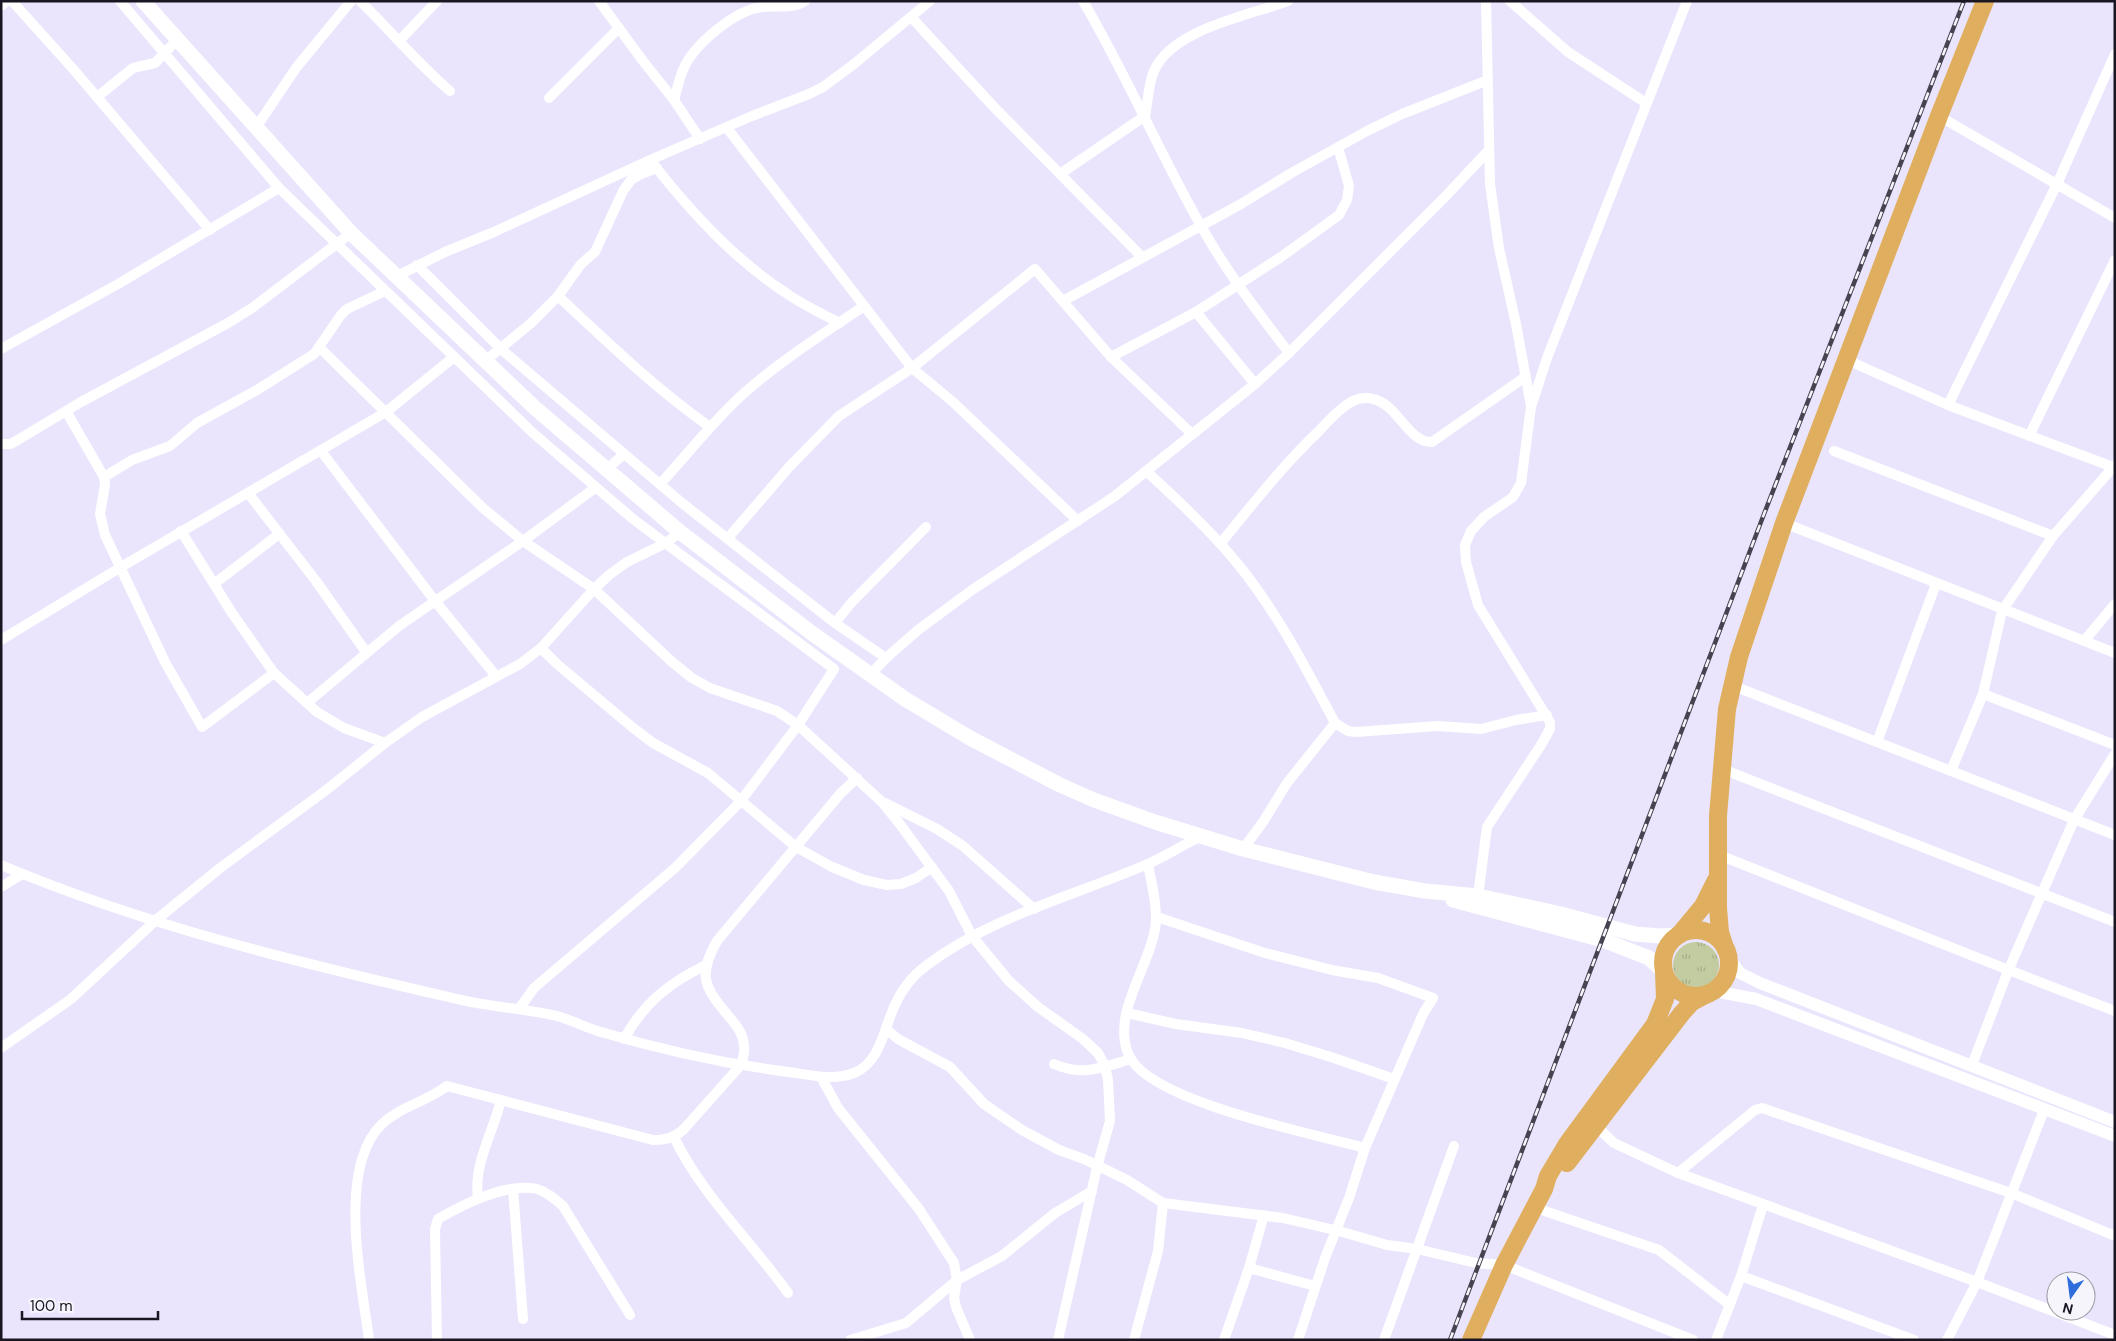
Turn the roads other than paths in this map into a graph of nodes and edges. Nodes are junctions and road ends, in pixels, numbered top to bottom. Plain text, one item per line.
1 (7, 1) edge
2 (12, 1) edge
3 (120, 1) edge
4 (143, 1) edge
5 (351, 1) edge
6 (360, 1) edge
7 (437, 1) edge
8 (599, 1) edge
9 (805, 1) edge
10 (930, 1) edge
11 (1083, 1) edge
12 (1288, 1) edge
13 (1486, 1) edge
14 (1510, 1) edge
15 (1687, 1) edge
16 (1985, 1) edge
17 (1, 6) edge
18 (912, 18) junction
19 (619, 28) junction
20 (400, 40) junction
21 (176, 41) junction
22 (165, 53) junction
23 (2115, 54) edge
24 (1488, 80) junction
25 (450, 91) dead end
26 (97, 97) junction
27 (549, 98) dead end
28 (674, 100) junction
29 (1646, 103) junction
30 (1146, 116) junction
31 (1939, 116) junction
32 (255, 128) junction
33 (727, 128) junction
34 (700, 139) junction
35 (1338, 147) junction
36 (1488, 150) junction
37 (650, 160) junction
38 (657, 168) junction
39 (1060, 174) junction
40 (2057, 184) junction
41 (279, 188) junction
42 (2115, 218) edge
43 (1201, 226) junction
44 (210, 230) junction
45 (351, 233) junction
46 (335, 244) junction
47 (1142, 257) junction
48 (2115, 260) edge
49 (417, 265) junction
50 (395, 277) junction
51 (1238, 285) junction
52 (385, 291) junction
53 (558, 296) junction
54 (1063, 301) junction
55 (864, 306) junction
56 (1196, 312) junction
57 (840, 322) junction
58 (320, 348) junction
59 (1, 349) edge
60 (501, 349) junction
61 (1289, 353) junction
62 (454, 357) junction
63 (1111, 357) junction
64 (1847, 360) junction
65 (485, 361) junction
66 (912, 368) junction
67 (1524, 377) junction
68 (1255, 384) junction
69 (1948, 405) junction
70 (1531, 408) junction
71 (66, 411) junction
72 (386, 412) junction
73 (710, 427) junction
74 (1192, 434) junction
75 (2029, 436) junction
76 (1, 444) edge
77 (320, 451) junction
78 (1834, 452) dead end
79 (624, 454) junction
80 (2114, 466) edge
81 (607, 469) junction
82 (1146, 471) junction
83 (104, 477) junction
84 (660, 484) junction
85 (595, 488) junction
86 (248, 492) junction
87 (1078, 521) junction
88 (1784, 523) junction
89 (926, 527) dead end
90 (181, 531) junction
91 (680, 532) junction
92 (279, 534) junction
93 (2053, 536) junction
94 (728, 538) junction
95 (523, 541) junction
96 (666, 543) junction
97 (1220, 544) junction
98 (121, 567) junction
99 (214, 584) junction
100 (1936, 584) junction
101 (594, 589) junction
102 (435, 601) junction
103 (2115, 604) edge
104 (2002, 611) junction
105 (835, 623) junction
106 (1, 640) edge
107 (2084, 640) junction
108 (541, 648) junction
109 (366, 652) junction
110 (2115, 653) edge
111 (886, 658) junction
112 (274, 673) junction
113 (496, 676) junction
114 (870, 676) junction
115 (1731, 685) junction
116 (1983, 694) junction
117 (306, 703) junction
118 (1547, 715) junction
119 (1335, 723) junction
120 (798, 725) junction
121 (1877, 742) junction
122 (385, 743) junction
123 (2115, 745) edge
124 (2115, 754) edge
125 (1722, 770) junction
126 (1951, 771) junction
127 (857, 778) junction
128 (740, 802) junction
129 (882, 802) junction
130 (2074, 820) junction
131 (2115, 835) edge
132 (1202, 836) junction
133 (796, 847) junction
134 (1243, 849) junction
135 (1719, 855) junction
136 (1148, 864) junction
137 (1, 866) edge
138 (932, 867) junction
139 (22, 874) junction
140 (1718, 875) junction
141 (1, 887) edge
142 (1425, 892) junction
143 (2043, 894) junction
144 (1478, 896) junction
145 (1034, 909) junction
146 (1156, 917) junction
147 (156, 920) junction
148 (2115, 922) edge
149 (1679, 934) junction
150 (972, 936) junction
151 (1727, 953) junction
152 (706, 965) junction
153 (2008, 971) junction
154 (1664, 972) junction
155 (1710, 992) junction
156 (519, 1009) junction
157 (2115, 1011) edge
158 (1127, 1012) junction
159 (886, 1029) junction
160 (624, 1039) junction
161 (1, 1048) edge
162 (1131, 1059) junction
163 (1054, 1064) dead end
164 (741, 1065) junction
165 (1972, 1065) junction
166 (1105, 1066) junction
167 (821, 1077) junction
168 (1394, 1079) junction
169 (501, 1100) junction
170 (2044, 1110) junction
171 (2115, 1122) edge
172 (1596, 1126) junction
173 (2115, 1136) edge
174 (674, 1137) junction
175 (1454, 1146) dead end
176 (1365, 1148) junction
177 (1098, 1167) junction
178 (1678, 1173) junction
179 (513, 1189) junction
180 (1544, 1190) junction
181 (1092, 1191) junction
182 (2011, 1193) junction
183 (478, 1199) junction
184 (1164, 1203) junction
185 (1763, 1205) junction
186 (1533, 1207) junction
187 (1264, 1215) junction
188 (1335, 1230) junction
189 (2115, 1236) edge
190 (1417, 1249) junction
191 (1504, 1265) junction
192 (1249, 1268) junction
193 (1741, 1276) junction
194 (957, 1280) junction
195 (1977, 1282) junction
196 (1315, 1286) junction
197 (788, 1292) dead end
198 (1730, 1305) junction
199 (630, 1315) dead end
200 (523, 1319) dead end
201 (2107, 1335) edge
202 (369, 1340) edge
203 (437, 1340) edge
204 (850, 1340) edge
205 (970, 1340) edge
206 (1058, 1340) edge
207 (1134, 1340) edge
208 (1224, 1340) edge
209 (1298, 1340) edge
210 (1384, 1340) edge
211 (1471, 1340) edge
212 (1694, 1340) edge
213 (1716, 1340) edge
214 (1914, 1340) edge
215 (1947, 1340) edge

1 - 17 street
2 - 26 street
3 - 22 street
4 - 21 main road
5 - 32 street
6 - 20 street
7 - 20 street
8 - 19 street
9 - 28 street
10 - 18 street
11 - 30 street
12 - 30 street
13 - 24 street
14 - 29 street
15 - 29 street
16 - 31 highway
18 - 33 street
18 - 39 street
19 - 27 street
19 - 28 street
20 - 25 street
21 - 22 street
21 - 32 main road
22 - 26 street
22 - 41 street
23 - 40 street
24 - 35 street
24 - 36 street
26 - 44 street
28 - 34 street
29 - 70 street
30 - 39 street
30 - 43 street
31 - 40 street
31 - 64 highway
32 - 45 main road
33 - 34 street
33 - 55 street
34 - 37 street
35 - 43 street
35 - 51 street
36 - 61 street
36 - 67 street
37 - 38 street
37 - 49 street
38 - 53 street
38 - 57 street
39 - 47 street
40 - 42 street
40 - 69 street
41 - 44 street
41 - 46 street
43 - 47 street
43 - 51 street
44 - 59 street
45 - 46 street
45 - 50 main road
46 - 52 street
46 - 71 street
47 - 54 street
48 - 75 street
49 - 50 street
49 - 60 street
50 - 65 main road
51 - 56 street
51 - 61 street
52 - 58 street
52 - 62 street
53 - 60 street
53 - 73 street
54 - 63 street
54 - 66 street
55 - 57 street
55 - 66 street
56 - 63 street
56 - 68 street
57 - 73 street
58 - 72 street
58 - 83 street
60 - 65 street
60 - 79 street
61 - 68 street
62 - 72 street
62 - 85 street
63 - 74 street
64 - 69 street
64 - 88 highway
65 - 81 main road
66 - 87 street
66 - 94 street
67 - 70 street
67 - 97 street
68 - 74 street
69 - 75 street
70 - 118 street
71 - 76 street
71 - 83 street
72 - 77 street
72 - 95 street
73 - 84 street
74 - 82 street
75 - 80 street
77 - 86 street
77 - 102 street
78 - 93 street
79 - 81 street
79 - 84 street
80 - 93 street
81 - 91 main road
82 - 87 street
82 - 97 street
83 - 98 street
84 - 94 street
85 - 95 street
85 - 96 street
86 - 90 street
86 - 92 street
87 - 111 street
88 - 100 street
88 - 115 highway
89 - 105 street
90 - 98 street
90 - 99 street
91 - 96 street
91 - 114 main road
92 - 99 street
92 - 109 street
93 - 104 street
94 - 105 street
95 - 101 street
95 - 102 street
96 - 101 street
96 - 120 street
97 - 119 street
98 - 106 street
98 - 112 street
99 - 112 street
100 - 104 street
100 - 121 street
101 - 108 street
101 - 120 street
102 - 109 street
102 - 113 street
103 - 107 street
104 - 107 street
104 - 116 street
105 - 111 street
107 - 110 street
108 - 113 street
108 - 128 street
109 - 117 street
111 - 114 street
112 - 117 street
113 - 122 street
114 - 132 main road
115 - 121 street
115 - 125 highway
116 - 123 street
116 - 126 street
117 - 122 street
118 - 119 street
118 - 144 street
119 - 134 street
120 - 127 street
120 - 128 street
121 - 126 street
122 - 147 street
124 - 130 street
125 - 135 highway
125 - 143 street
126 - 130 street
127 - 129 street
127 - 133 street
128 - 133 street
128 - 156 street
129 - 138 street
129 - 145 street
130 - 131 street
130 - 143 street
132 - 134 main road
132 - 136 street
133 - 138 street
133 - 152 street
134 - 142 main road
135 - 140 highway
135 - 153 street
136 - 145 street
136 - 146 street
137 - 139 street
138 - 150 street
139 - 141 street
139 - 147 street
140 - 149 highway
140 - 151 highway
142 - 144 main road
142 - 154 main road
143 - 148 street
143 - 153 street
144 - 149 main road
145 - 150 street
146 - 158 street
146 - 168 street
147 - 156 street
147 - 161 street
149 - 151 highway
149 - 154 highway
150 - 159 street
150 - 166 street
151 - 155 highway
151 - 165 street
152 - 160 street
152 - 164 street
153 - 157 street
153 - 165 street
154 - 155 highway
154 - 180 highway
155 - 170 street
155 - 172 highway
156 - 160 street
158 - 162 street
158 - 168 street
159 - 167 street
159 - 177 street
160 - 164 street
162 - 166 street
162 - 176 street
163 - 166 street
164 - 167 street
164 - 174 street
165 - 171 street
166 - 177 street
167 - 194 street
168 - 176 street
169 - 174 street
169 - 183 street
169 - 202 street
170 - 173 street
170 - 182 street
172 - 178 street
172 - 180 highway
174 - 197 street
175 - 190 street
176 - 188 street
177 - 181 street
177 - 184 street
178 - 182 street
178 - 185 street
179 - 183 street
179 - 199 street
179 - 200 street
180 - 186 highway
181 - 194 street
181 - 206 street
182 - 189 street
182 - 195 street
183 - 203 street
184 - 187 street
184 - 207 street
185 - 193 street
185 - 195 street
186 - 191 highway
186 - 198 street
187 - 188 street
187 - 192 street
188 - 190 street
188 - 196 street
190 - 191 street
190 - 210 street
191 - 211 highway
191 - 212 street
192 - 196 street
192 - 208 street
193 - 198 street
193 - 214 street
194 - 204 street
194 - 205 street
195 - 201 street
195 - 215 street
196 - 209 street
198 - 213 street

